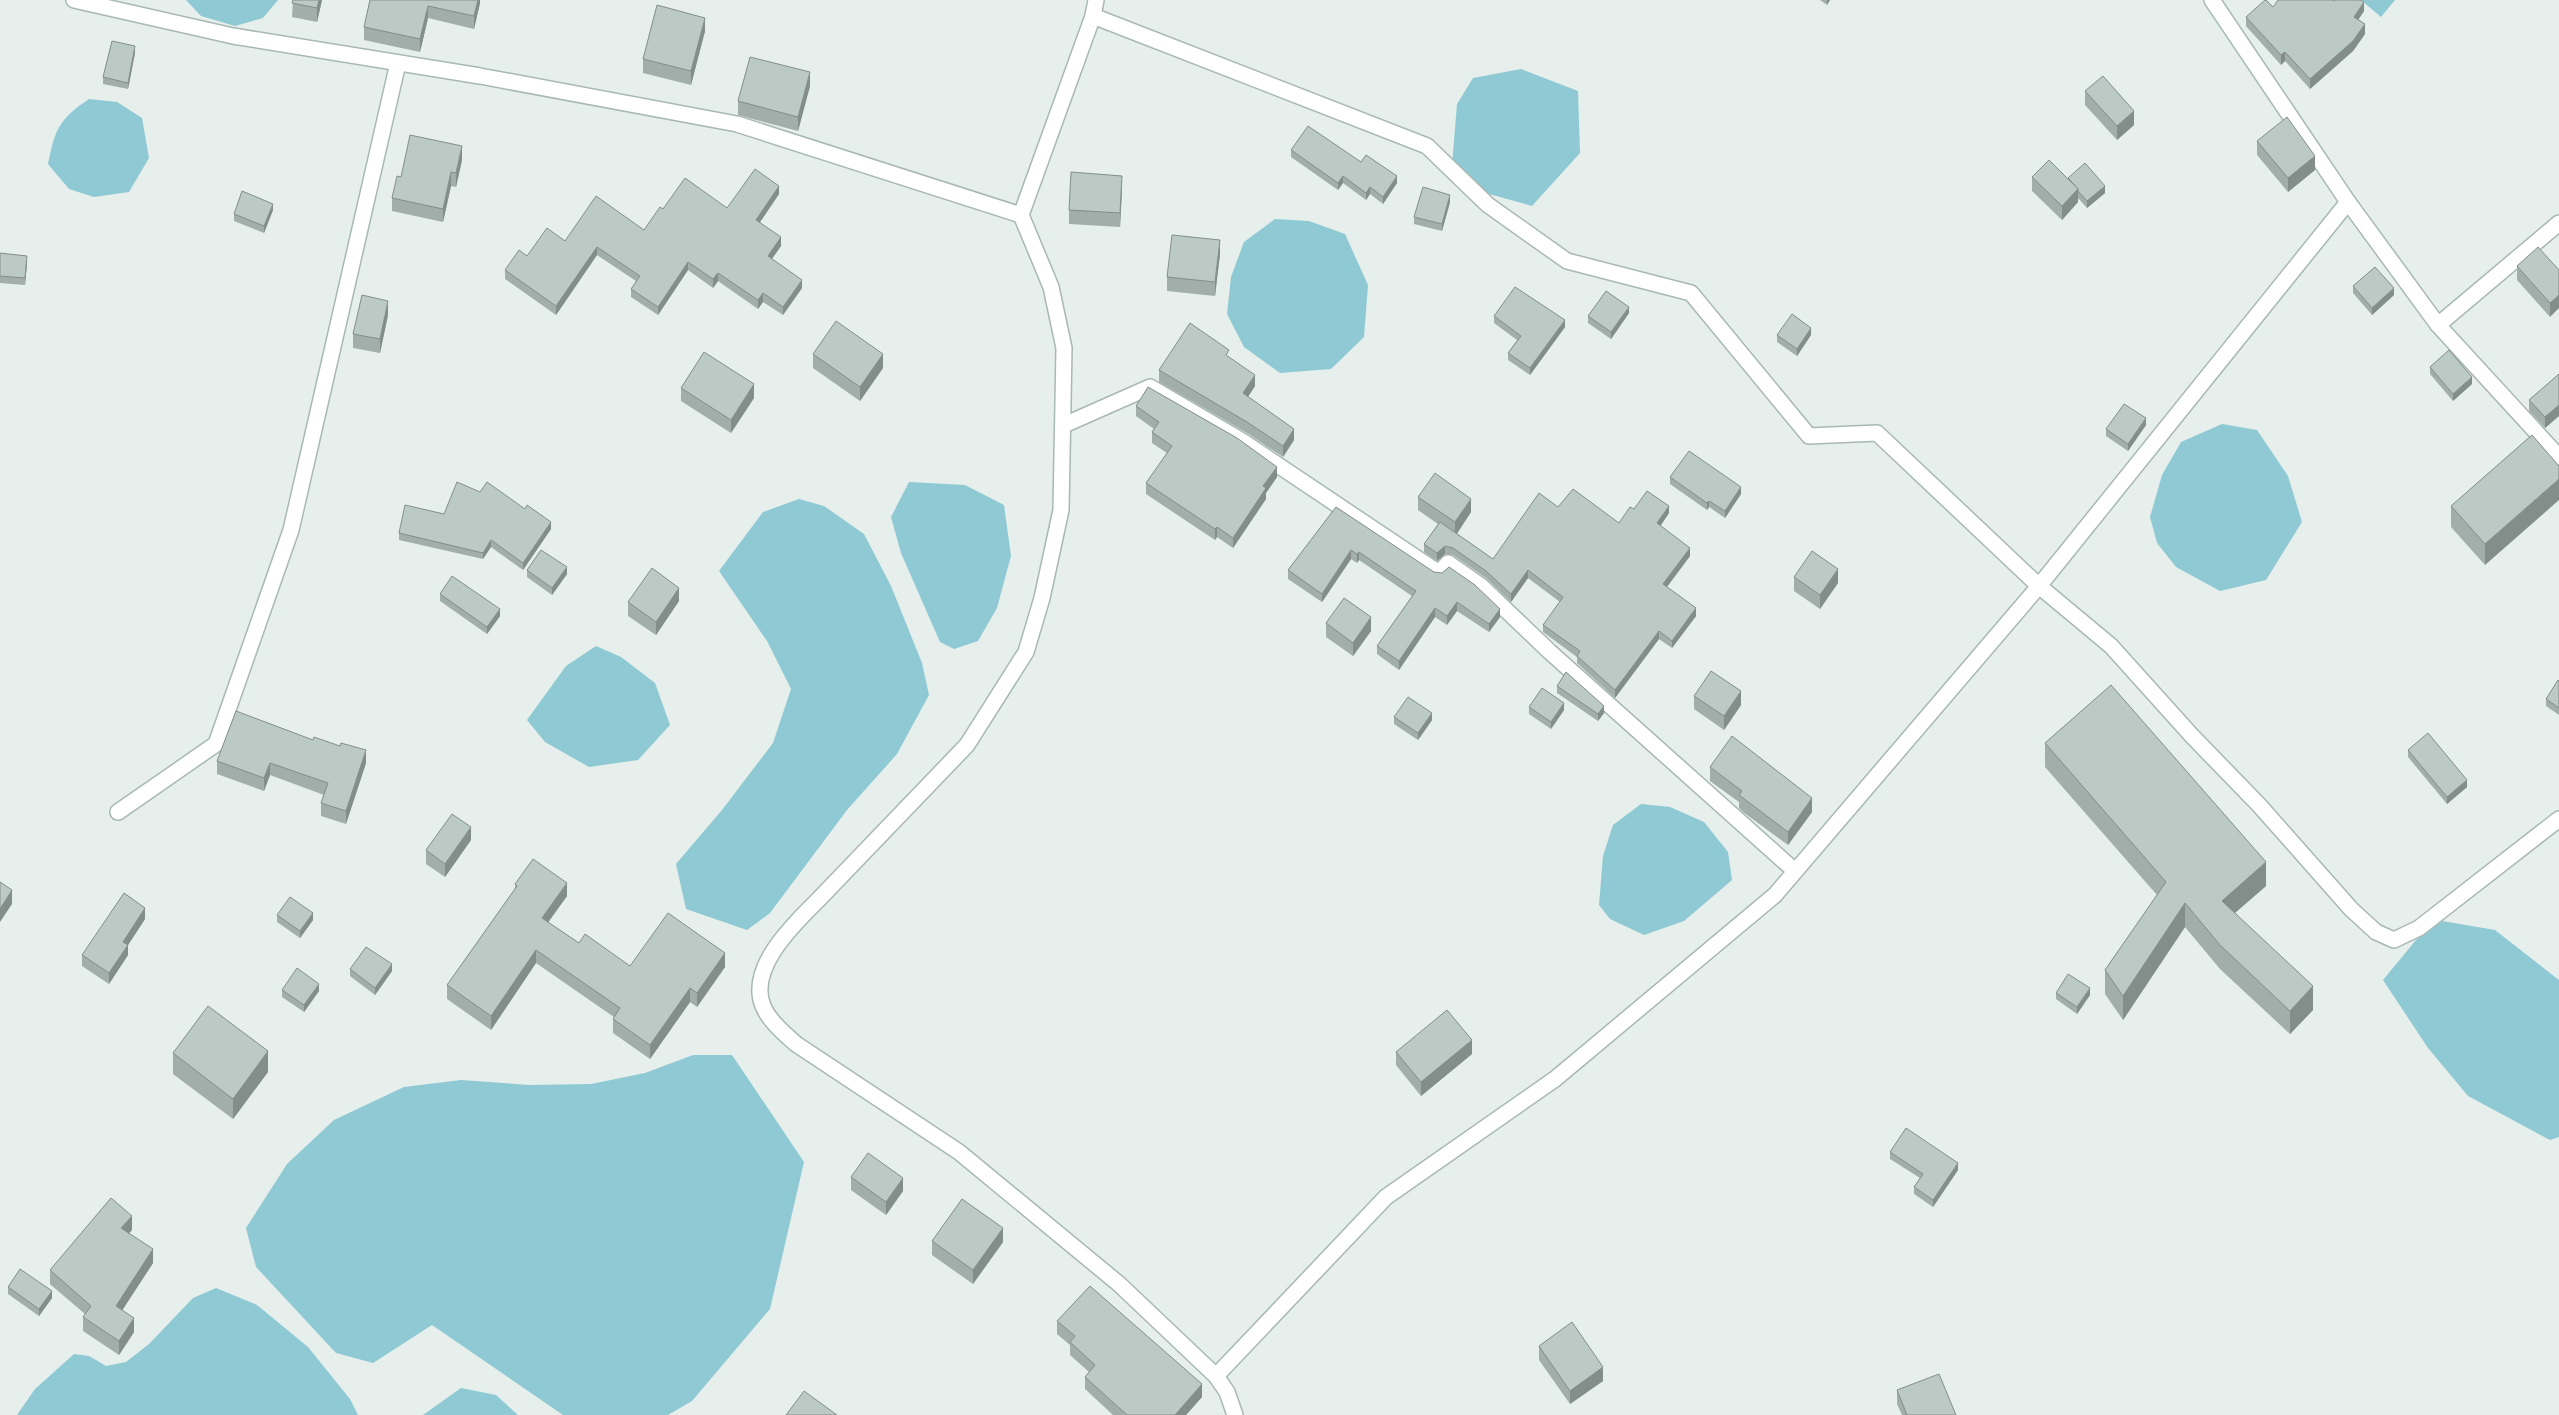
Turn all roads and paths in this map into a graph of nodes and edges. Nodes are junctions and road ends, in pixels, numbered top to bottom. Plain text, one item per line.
1 (74, 0) edge
2 (1096, 0) edge
3 (2212, 0) edge
4 (1093, 16) junction
5 (398, 62) junction
6 (2348, 202) junction
7 (1021, 215) junction
8 (2559, 223) edge
9 (2438, 325) junction
10 (1064, 425) junction
11 (2559, 457) edge
12 (2039, 586) junction
13 (118, 812) dead end
14 (2559, 819) edge
15 (1795, 871) junction
16 (1216, 1376) junction
17 (1235, 1415) edge

1 - 5 street
2 - 4 street
3 - 6 street
4 - 7 street
4 - 12 street
5 - 7 street
5 - 13 street
6 - 9 street
6 - 12 street
7 - 10 street
8 - 9 street
9 - 11 street
10 - 15 street
10 - 16 street
12 - 14 street
12 - 15 street
15 - 16 street
16 - 17 street

